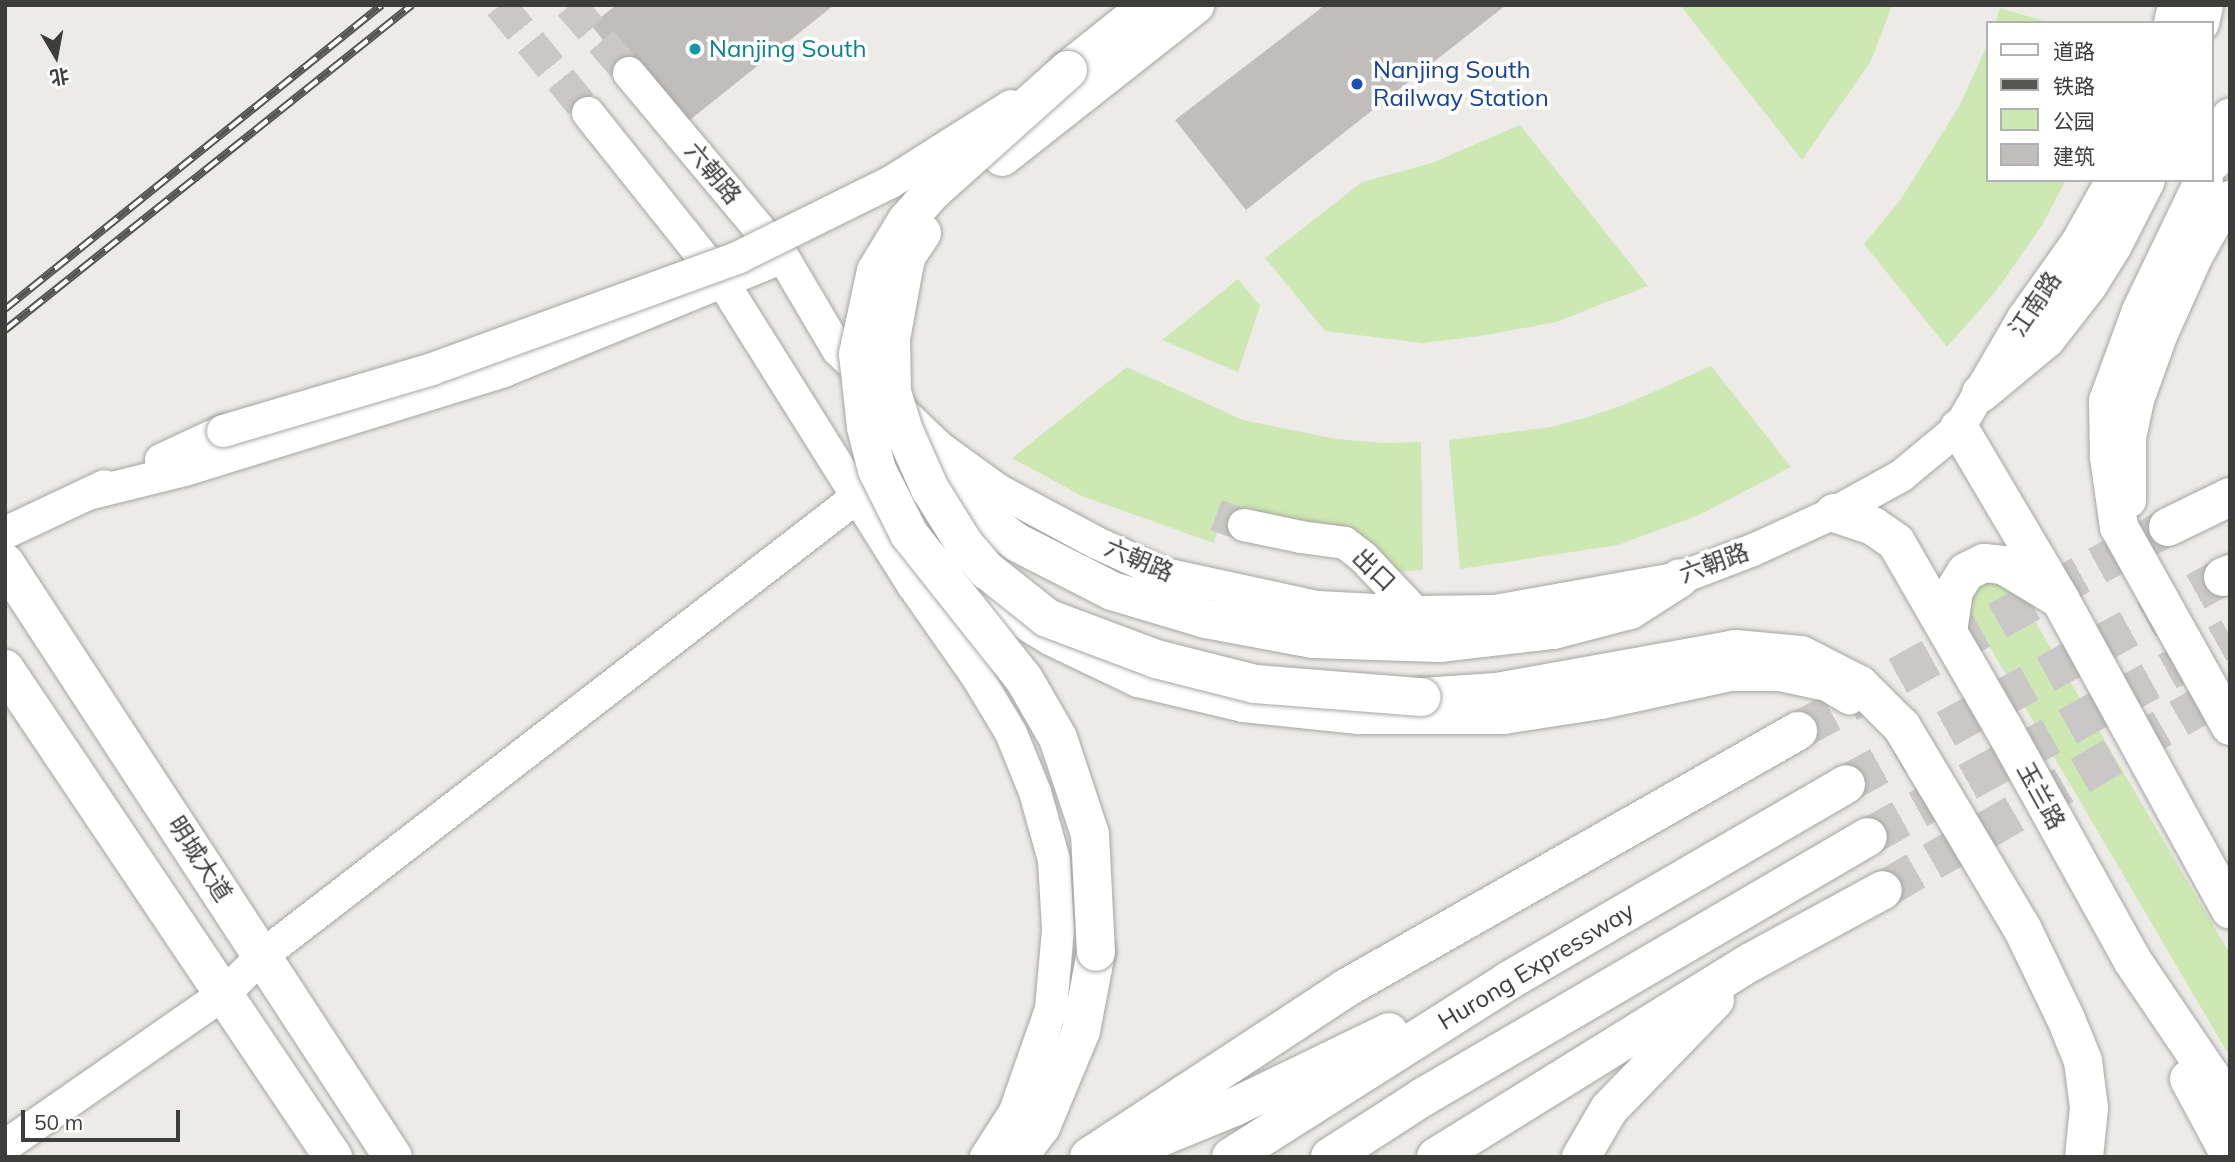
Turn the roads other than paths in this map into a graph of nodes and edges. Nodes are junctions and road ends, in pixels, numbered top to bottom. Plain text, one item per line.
1 (1149, 5) edge
2 (1195, 5) edge
3 (1068, 70) junction
4 (629, 73) tunnel mouth
5 (588, 113) tunnel mouth
6 (2230, 118) edge
7 (1002, 157) junction
8 (2214, 157) edge
9 (2111, 182) edge
10 (2145, 182) edge
11 (2203, 182) edge
12 (2230, 197) edge
13 (918, 207) junction
14 (783, 257) junction
15 (722, 281) junction
16 (891, 340) junction
17 (838, 350) junction
18 (1981, 393) junction
19 (1959, 428) junction
20 (904, 431) junction
21 (88, 494) junction
22 (857, 497) junction
23 (2230, 497) edge
24 (1834, 513) junction
25 (1244, 524) tunnel mouth
26 (2168, 527) tunnel mouth
27 (5, 533) edge
28 (5, 563) edge
29 (1680, 578) junction
30 (2153, 591) junction
31 (2060, 599) junction
32 (1415, 612) junction
33 (1948, 632) junction
34 (5, 669) edge
35 (2230, 726) edge
36 (1798, 731) tunnel mouth
37 (1846, 784) tunnel mouth
38 (1953, 812) junction
39 (1868, 837) tunnel mouth
40 (1883, 890) tunnel mouth
41 (2226, 903) edge
42 (263, 955) junction
43 (2132, 960) junction
44 (1751, 962) junction
45 (1508, 981) junction
46 (225, 993) junction
47 (2230, 1105) edge
48 (5, 1146) edge
49 (2230, 1156) edge
50 (333, 1157) edge
51 (393, 1157) edge
52 (986, 1157) edge
53 (1018, 1157) edge
54 (1089, 1157) edge
55 (1114, 1157) edge
56 (1231, 1157) edge
57 (1330, 1157) edge
58 (1436, 1157) edge
59 (1581, 1157) edge
60 (2084, 1157) edge

1 - 3 main road
2 - 7 main road
3 - 13 main road, bridge
3 - 21 street, bridge
4 - 14 street, 六朝路
5 - 15 street
6 - 8 main road
7 - 13 main road, bridge
7 - 16 main road, bridge
9 - 18 street, 江南路
10 - 18 main road
11 - 30 main road
12 - 30 street
13 - 16 main road, bridge
13 - 53 main road, bridge
14 - 15 street
14 - 17 street, 六朝路
15 - 21 street
15 - 22 street
16 - 20 main road, bridge
17 - 32 street, 六朝路
17 - 38 street
18 - 19 street, 江南路
19 - 24 street, 六朝路
19 - 31 main road
20 - 29 main road, bridge
20 - 38 main road, bridge
21 - 27 street
22 - 42 street
22 - 52 street
23 - 26 main road
24 - 29 street, 六朝路
24 - 33 main road, 玉兰路
25 - 32 street, 出口
28 - 42 main road, 明城大道
29 - 32 street, 六朝路
30 - 35 main road
31 - 33 main road
31 - 41 main road
33 - 43 main road, 玉兰路
34 - 46 main road
36 - 54 main road
37 - 45 main road, Hurong Expressway
38 - 60 main road
39 - 57 main road
40 - 44 main road
42 - 46 street
42 - 51 main road, 明城大道
43 - 47 main road, 玉兰路
43 - 49 main road
44 - 58 main road
44 - 59 main road
45 - 55 main road
45 - 56 main road, Hurong Expressway
46 - 48 street
46 - 50 main road

